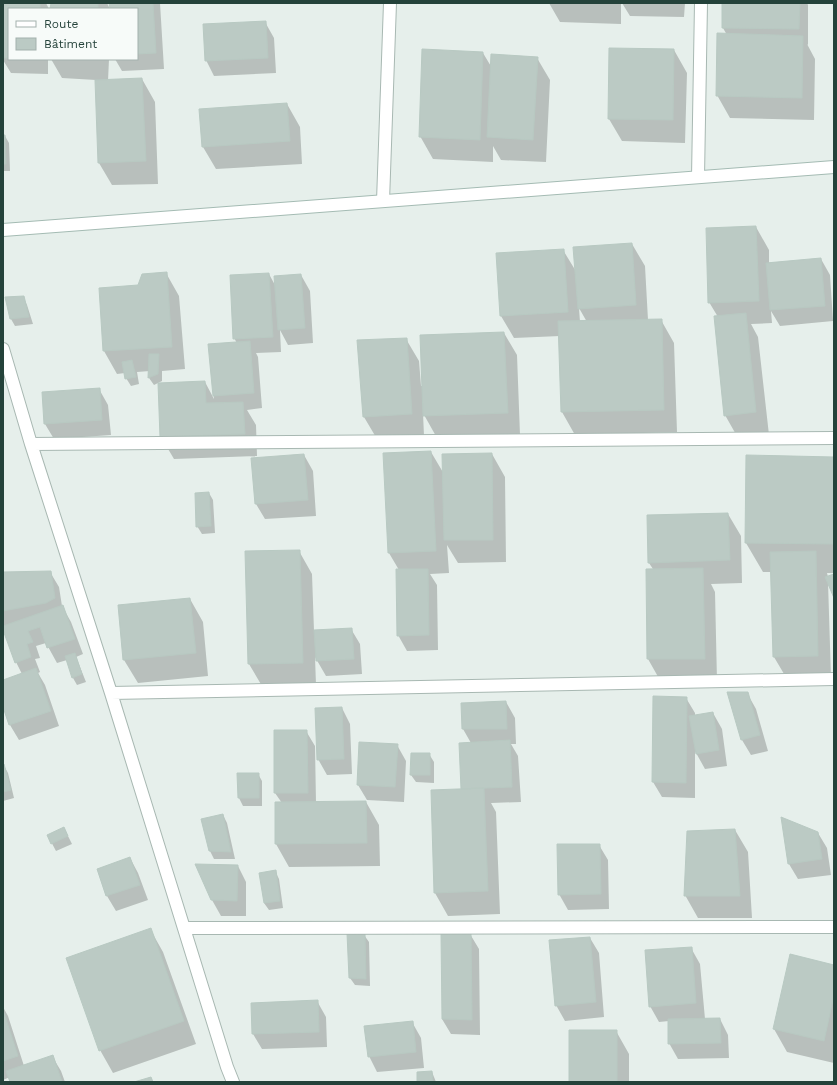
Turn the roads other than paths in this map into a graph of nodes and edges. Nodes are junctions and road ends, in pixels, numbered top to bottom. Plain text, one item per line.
1 (390, 3) edge
2 (701, 3) edge
3 (834, 167) edge
4 (698, 177) junction
5 (383, 201) junction
6 (3, 230) edge
7 (3, 348) edge
8 (834, 438) edge
9 (31, 444) junction
10 (834, 679) edge
11 (111, 693) junction
12 (834, 927) edge
13 (184, 928) junction
14 (233, 1082) edge

1 - 5 street
2 - 4 street
3 - 4 street
4 - 5 street
5 - 6 street
7 - 9 street
8 - 9 street
9 - 11 street
10 - 11 street
11 - 13 street
12 - 13 street
13 - 14 street

